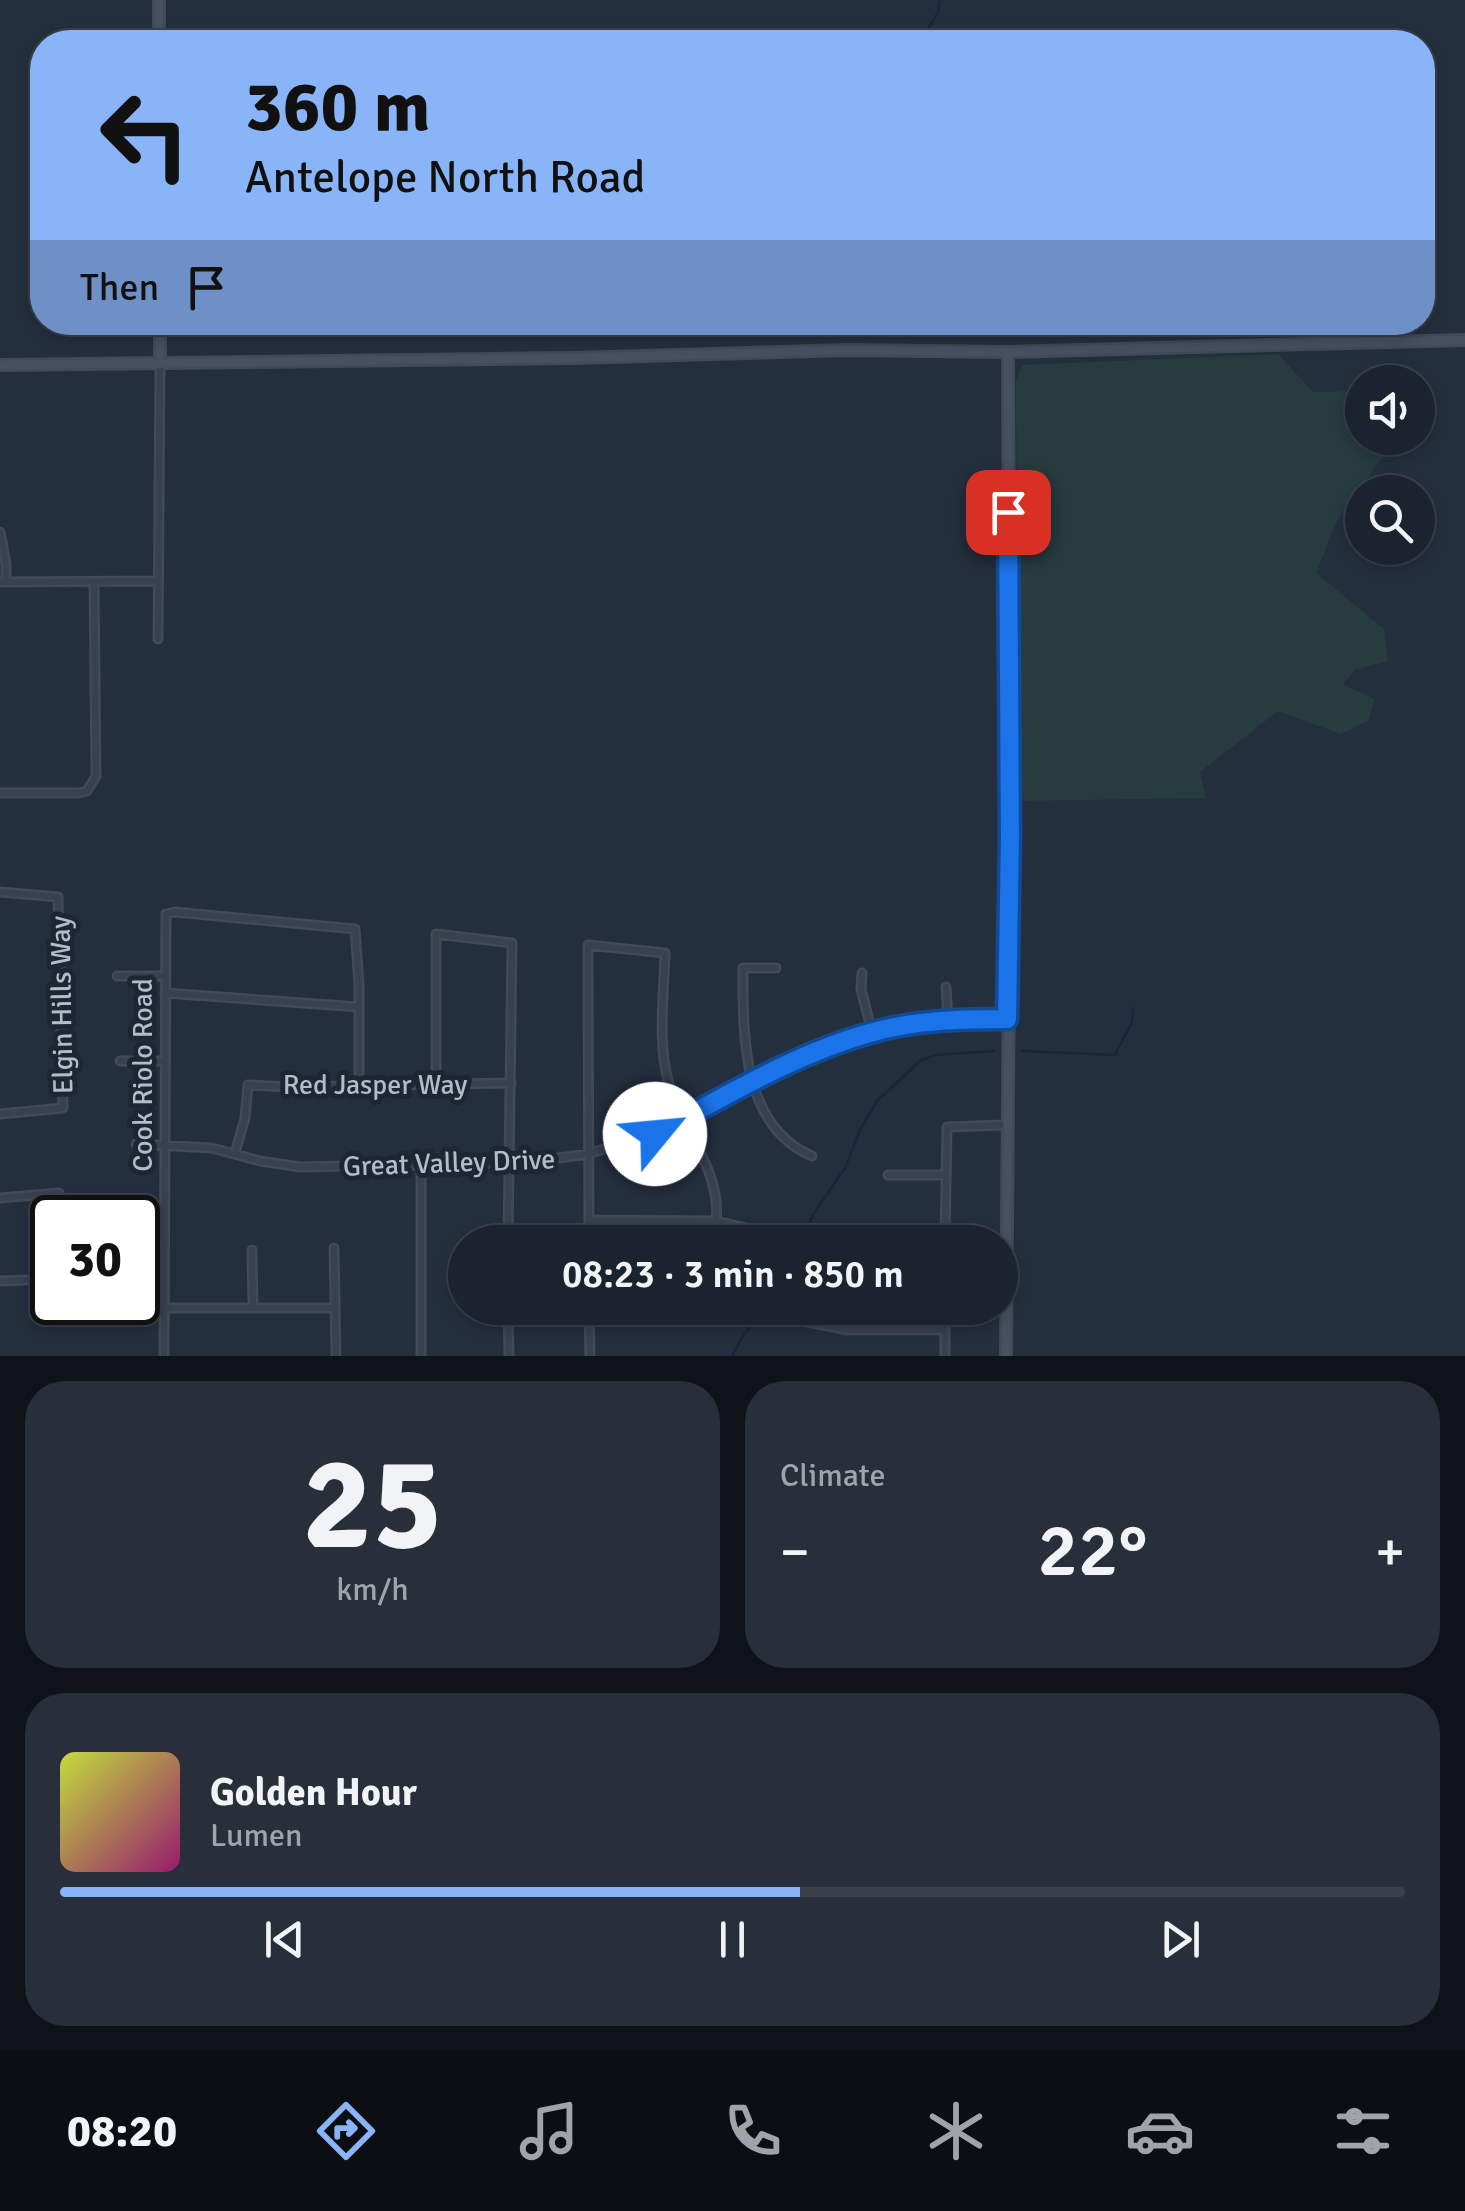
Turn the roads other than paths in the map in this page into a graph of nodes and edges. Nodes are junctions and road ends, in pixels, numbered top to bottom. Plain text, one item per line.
1 (159, 0) edge
2 (159, 30) edge
3 (160, 335) edge
4 (1465, 340) edge
5 (1008, 352) junction
6 (160, 364) junction
7 (0, 365) edge
8 (0, 532) edge
9 (158, 581) junction
10 (3, 582) edge
11 (94, 582) junction
12 (158, 639) dead end
13 (0, 792) edge
14 (0, 892) edge
15 (776, 968) dead end
16 (862, 973) dead end
17 (117, 976) dead end
18 (164, 976) junction
19 (946, 987) dead end
20 (165, 993) junction
21 (359, 1007) junction
22 (948, 1019) junction
23 (1007, 1019) junction
24 (872, 1032) junction
25 (120, 1061) dead end
26 (165, 1061) junction
27 (511, 1083) junction
28 (753, 1083) junction
29 (436, 1084) junction
30 (359, 1085) junction
31 (0, 1114) edge
32 (683, 1119) junction
33 (1006, 1125) junction
34 (136, 1144) dead end
35 (166, 1145) junction
36 (235, 1153) junction
37 (588, 1154) junction
38 (812, 1156) dead end
39 (507, 1162) junction
40 (421, 1164) junction
41 (888, 1175) dead end
42 (944, 1175) junction
43 (59, 1192) dead end
44 (0, 1198) edge
45 (589, 1220) junction
46 (716, 1222) junction
47 (508, 1225) edge
48 (589, 1225) edge
49 (730, 1225) edge
50 (945, 1225) edge
51 (160, 1232) edge
52 (164, 1232) junction
53 (334, 1248) dead end
54 (252, 1250) dead end
55 (30, 1280) edge
56 (0, 1281) edge
57 (253, 1307) junction
58 (164, 1308) junction
59 (335, 1308) junction
60 (508, 1325) edge
61 (590, 1325) edge
62 (824, 1325) edge
63 (945, 1325) edge
64 (945, 1330) junction
65 (164, 1356) edge
66 (336, 1356) edge
67 (421, 1356) edge
68 (509, 1356) edge
69 (590, 1356) edge
70 (945, 1356) edge
71 (1006, 1356) edge

1 - 2 main road
3 - 6 main road
4 - 5 main road
5 - 6 main road
5 - 23 main road
6 - 7 main road
6 - 9 street
8 - 10 street
9 - 11 street
9 - 12 street
10 - 11 street
11 - 13 street
14 - 31 street, Elgin Hills Way
15 - 28 street
16 - 24 street
17 - 18 street
18 - 20 street, Cook Riolo Road
18 - 21 street, Cook Riolo Road
19 - 22 street
20 - 21 street
20 - 26 street, Cook Riolo Road
21 - 30 street
22 - 23 street, Great Valley Drive
22 - 24 street, Great Valley Drive
23 - 33 main road
24 - 28 street, Great Valley Drive
25 - 26 street
26 - 35 street, Cook Riolo Road
27 - 29 street, Red Jasper Way
27 - 29 street
27 - 39 street
28 - 32 street, Great Valley Drive
28 - 38 street
29 - 30 street, Red Jasper Way
30 - 36 street, Red Jasper Way
32 - 37 street, Great Valley Drive
32 - 37 street
32 - 46 street
33 - 42 street
33 - 71 main road
34 - 35 street, Great Valley Drive
35 - 36 street, Great Valley Drive
35 - 52 street, Cook Riolo Road
36 - 40 street, Great Valley Drive
37 - 39 street, Great Valley Drive
37 - 45 street
39 - 40 street, Great Valley Drive
39 - 47 street
40 - 67 street
41 - 42 street
42 - 50 street
43 - 44 street
45 - 46 street
45 - 48 street
46 - 49 street
51 - 52 street
52 - 58 street, Cook Riolo Road
53 - 59 street
54 - 57 street
55 - 56 street
57 - 58 street
57 - 59 street
58 - 65 street, Cook Riolo Road
59 - 66 street
60 - 68 street
61 - 69 street
62 - 64 street
63 - 64 street
64 - 70 street

